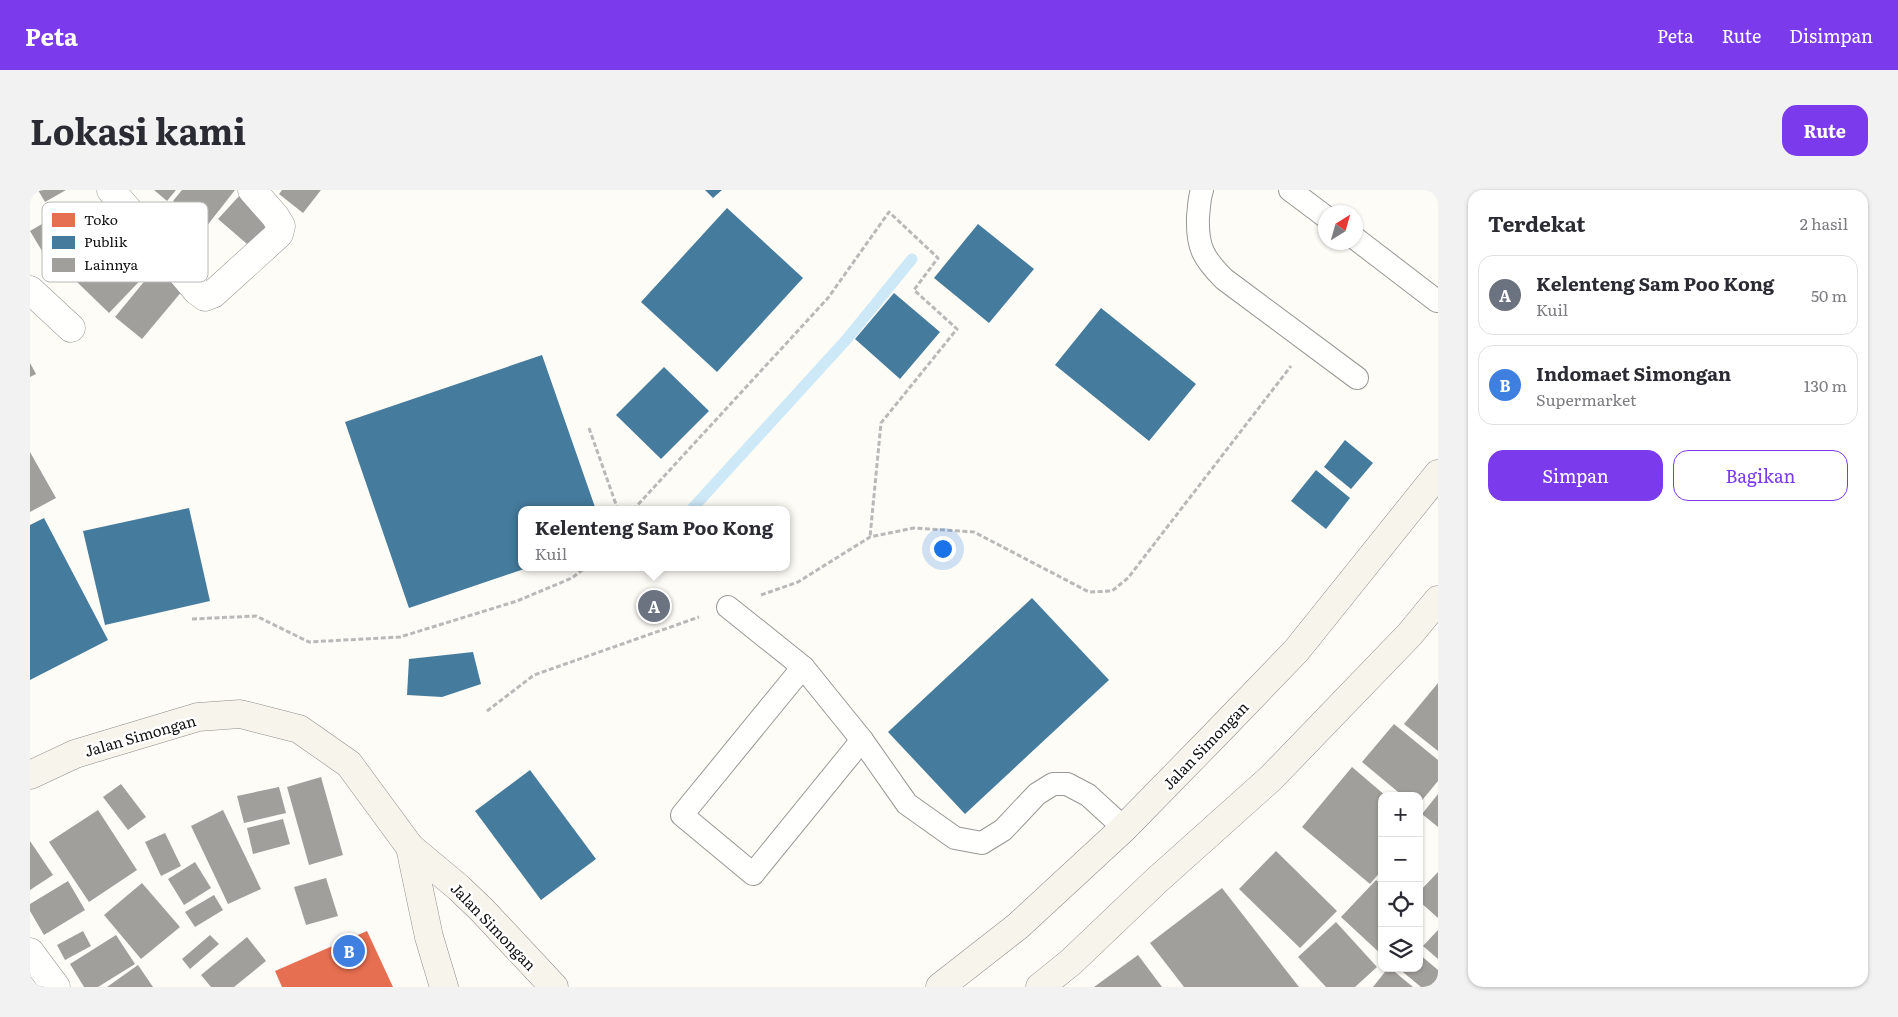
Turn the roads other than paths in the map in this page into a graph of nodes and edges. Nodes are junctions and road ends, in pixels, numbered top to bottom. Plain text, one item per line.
1 (111, 190) edge
2 (252, 190) edge
3 (1202, 190) edge
4 (1290, 190) edge
5 (121, 202) edge
6 (1318, 211) edge
7 (1363, 245) edge
8 (188, 282) edge
9 (30, 290) edge
10 (1437, 301) edge
11 (71, 328) dead end
12 (1357, 378) dead end
13 (1438, 474) edge
14 (1438, 600) edge
15 (728, 607) road end
16 (803, 667) junction
17 (862, 740) junction
18 (30, 775) edge
19 (1124, 828) junction
20 (410, 847) junction
21 (30, 952) edge
22 (56, 987) edge
23 (444, 987) edge
24 (554, 987) edge
25 (940, 987) edge
26 (1040, 987) edge

1 - 5 street
2 - 8 street
3 - 12 lane
4 - 6 lane
7 - 10 lane
9 - 11 street
13 - 19 main road, Jalan Simongan
14 - 26 main road
15 - 16 lane
16 - 17 lane
16 - 17 lane
17 - 19 lane
18 - 20 main road, Jalan Simongan
19 - 25 main road, Jalan Simongan
20 - 23 main road, Jalan Simongan
20 - 24 main road, Jalan Simongan
21 - 22 street

